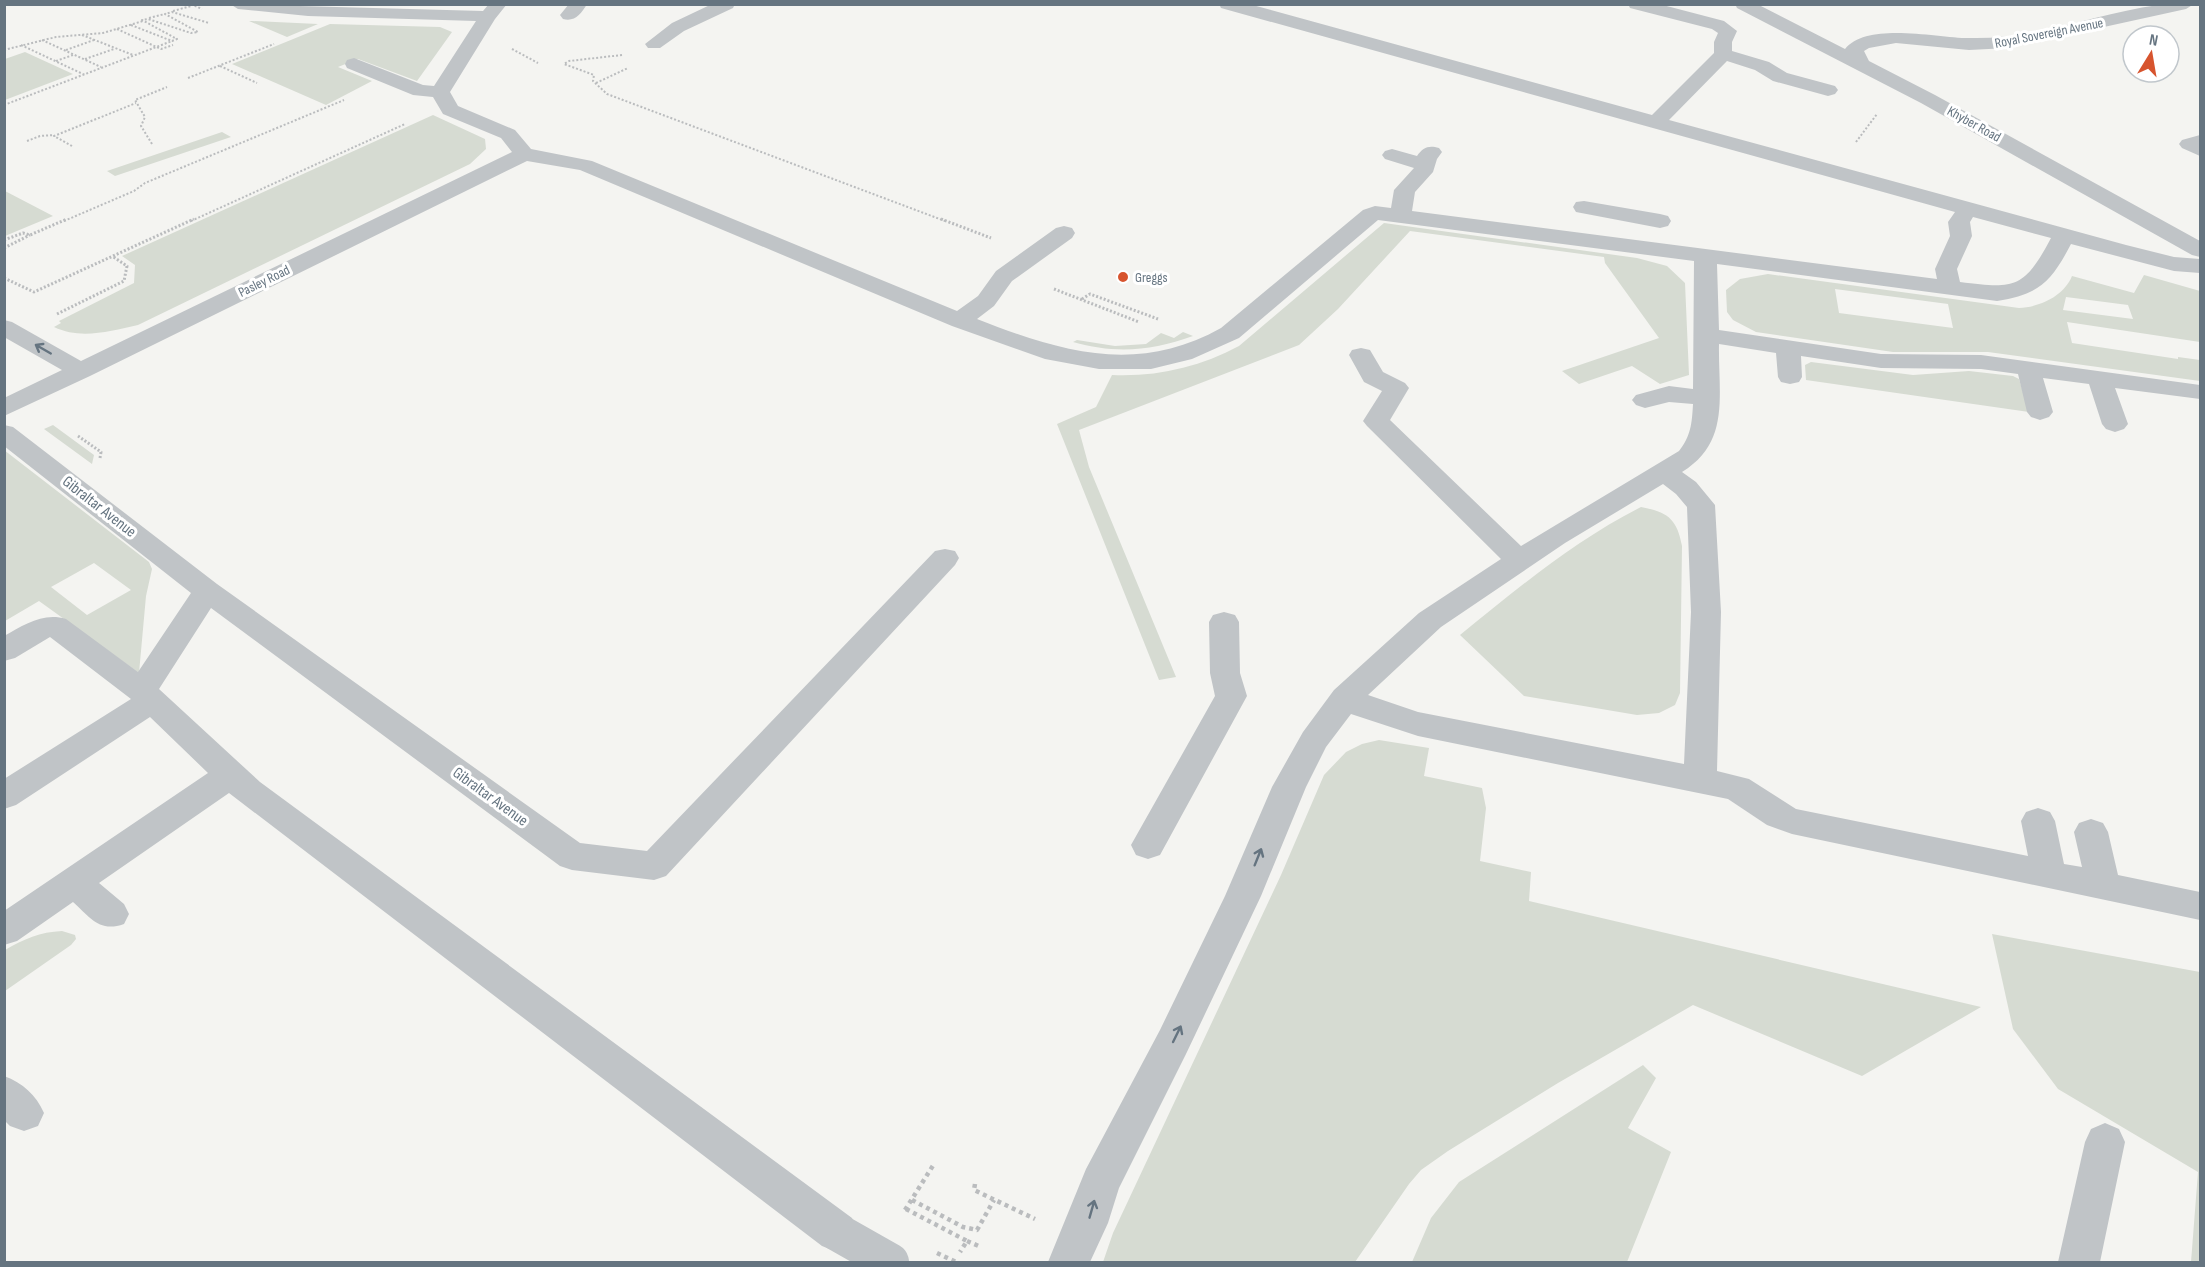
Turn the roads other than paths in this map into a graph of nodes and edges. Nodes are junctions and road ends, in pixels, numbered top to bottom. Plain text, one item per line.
1 (238, 4) edge
2 (727, 4) edge
3 (1227, 4) edge
4 (1301, 4) edge
5 (1636, 4) edge
6 (1729, 4) edge
7 (1743, 4) edge
8 (2186, 4) edge
9 (311, 8) edge
10 (494, 10) edge
11 (1279, 19) junction
12 (1775, 20) junction
13 (654, 44) dead end
14 (1724, 54) junction
15 (1860, 62) junction
16 (354, 64) dead end
17 (1828, 90) dead end
18 (440, 92) junction
19 (1656, 122) junction
20 (2200, 141) edge
21 (2200, 150) edge
22 (524, 154) junction
23 (1392, 155) dead end
24 (1596, 188) dead end
25 (1584, 207) junction
26 (1968, 208) junction
27 (1400, 215) junction
28 (1660, 221) dead end
29 (1064, 233) dead end
30 (2064, 235) junction
31 (1582, 240) junction
32 (2200, 250) edge
33 (1705, 257) junction
34 (2200, 266) edge
35 (1950, 289) junction
36 (960, 320) junction
37 (4, 327) edge
38 (1707, 335) junction
39 (1788, 348) junction
40 (1361, 355) dead end
41 (2028, 367) junction
42 (81, 371) junction
43 (1790, 376) dead end
44 (2099, 377) junction
45 (2200, 392) edge
46 (1706, 398) junction
47 (1646, 400) dead end
48 (4, 408) edge
49 (2040, 412) dead end
50 (2115, 424) dead end
51 (4, 433) edge
52 (1664, 472) junction
53 (945, 558) dead end
54 (1519, 561) junction
55 (207, 591) junction
56 (1224, 622) dead end
57 (4, 650) edge
58 (147, 696) junction
59 (1345, 698) junction
60 (232, 774) junction
61 (1700, 780) junction
62 (4, 796) edge
63 (2038, 821) dead end
64 (2091, 832) dead end
65 (1148, 845) dead end
66 (2049, 874) junction
67 (74, 882) junction
68 (2103, 886) junction
69 (2200, 906) edge
70 (111, 914) dead end
71 (4, 930) edge
72 (2105, 1142) dead end
73 (890, 1263) edge
74 (1069, 1263) edge
75 (2079, 1263) edge

1 - 9 lane
2 - 13 lane
3 - 11 lane
4 - 11 lane
5 - 14 lane
6 - 12 lane
7 - 12 lane, Khyber Road
8 - 15 lane, Royal Sovereign Avenue
9 - 10 lane
10 - 18 lane
11 - 19 lane
12 - 15 lane, Khyber Road
14 - 17 lane
14 - 19 lane
15 - 32 lane, Khyber Road
16 - 18 lane
18 - 22 lane
19 - 26 lane
20 - 21 lane
22 - 36 lane
22 - 42 lane, Pasley Road
23 - 27 lane
24 - 25 lane
25 - 28 lane
25 - 31 lane
26 - 30 lane
26 - 35 lane
27 - 31 lane
27 - 36 lane
29 - 36 lane
30 - 34 lane
30 - 35 lane
31 - 33 lane
33 - 35 lane
33 - 38 lane
42 -> 37 lane
38 - 39 lane
38 - 46 lane
39 - 41 lane
39 - 43 lane
40 - 54 lane
41 - 44 lane
41 - 49 lane
42 - 48 lane, Pasley Road
44 - 45 lane
44 - 50 lane
46 - 47 lane
46 - 52 lane
51 - 55 lane, Gibraltar Avenue
52 - 54 lane
52 - 61 lane
53 - 55 lane, Gibraltar Avenue
54 - 59 lane
55 - 58 lane
56 - 65 lane
57 - 58 lane
58 - 60 lane
58 - 62 lane
59 - 61 lane
74 -> 59 lane
60 - 67 lane
60 - 73 lane, bridge
61 - 66 lane
63 - 66 lane
64 - 68 lane
66 - 68 lane
67 - 70 lane
67 - 71 lane
68 - 69 lane
72 - 75 lane

